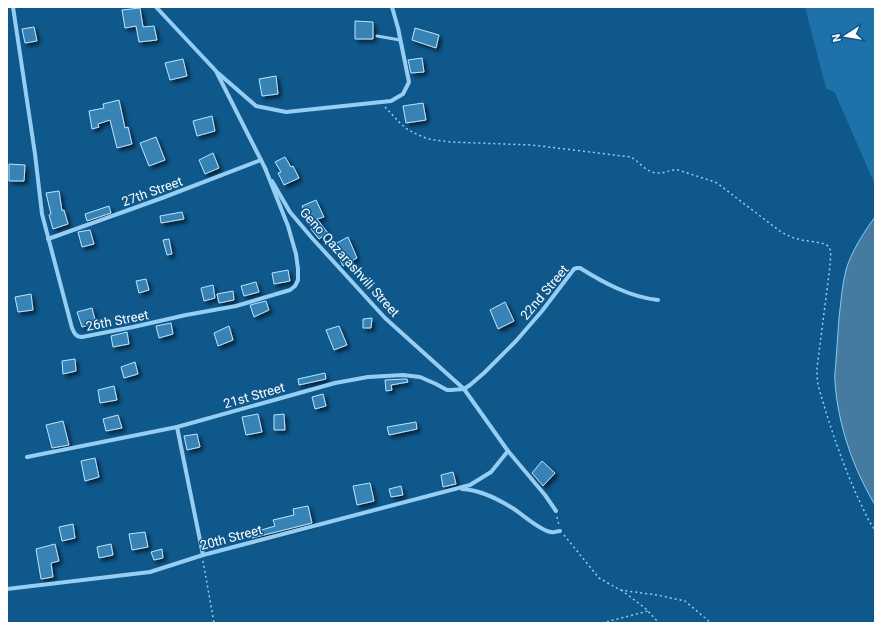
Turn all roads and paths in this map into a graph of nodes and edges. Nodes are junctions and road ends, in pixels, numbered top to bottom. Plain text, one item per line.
1 (14, 7) edge
2 (156, 7) edge
3 (392, 7) edge
4 (377, 36) dead end
5 (400, 40) junction
6 (216, 71) junction
7 (379, 102) junction
8 (261, 160) junction
9 (265, 168) junction
10 (48, 239) junction
11 (658, 300) dead end
12 (464, 389) junction
13 (177, 427) junction
14 (508, 451) junction
15 (27, 456) dead end
16 (458, 488) junction
17 (556, 511) joint
18 (875, 530) edge
19 (560, 531) junction
20 (203, 555) junction
21 (7, 588) edge
22 (620, 590) junction
23 (648, 611) junction
24 (214, 623) edge
25 (602, 623) edge
26 (659, 623) edge
27 (711, 623) edge

1 - 10 street, 26th Street
2 - 6 street, Geno Qazarashvili Street
3 - 5 street
4 - 5 lane
5 - 7 street
6 - 7 street
6 - 8 street, Geno Qazarashvili Street
7 - 18 path
8 - 9 street, Geno Qazarashvili Street
8 - 10 street, 27th Street
9 - 10 street, 26th Street
9 - 12 street, Geno Qazarashvili Street
11 - 12 street, 22nd Street
12 - 13 street, 21st Street
12 - 14 street, Geno Qazarashvili Street
13 - 15 street, 21st Street
13 - 20 street
14 - 16 street, 20th Street
14 - 17 street, Geno Qazarashvili Street
16 - 19 street, 20th Street
16 - 20 street, 20th Street
17 - 19 path
19 - 22 path
20 - 21 street, 20th Street
20 - 24 path
22 - 23 path
22 - 27 path
23 - 25 path
23 - 26 path

